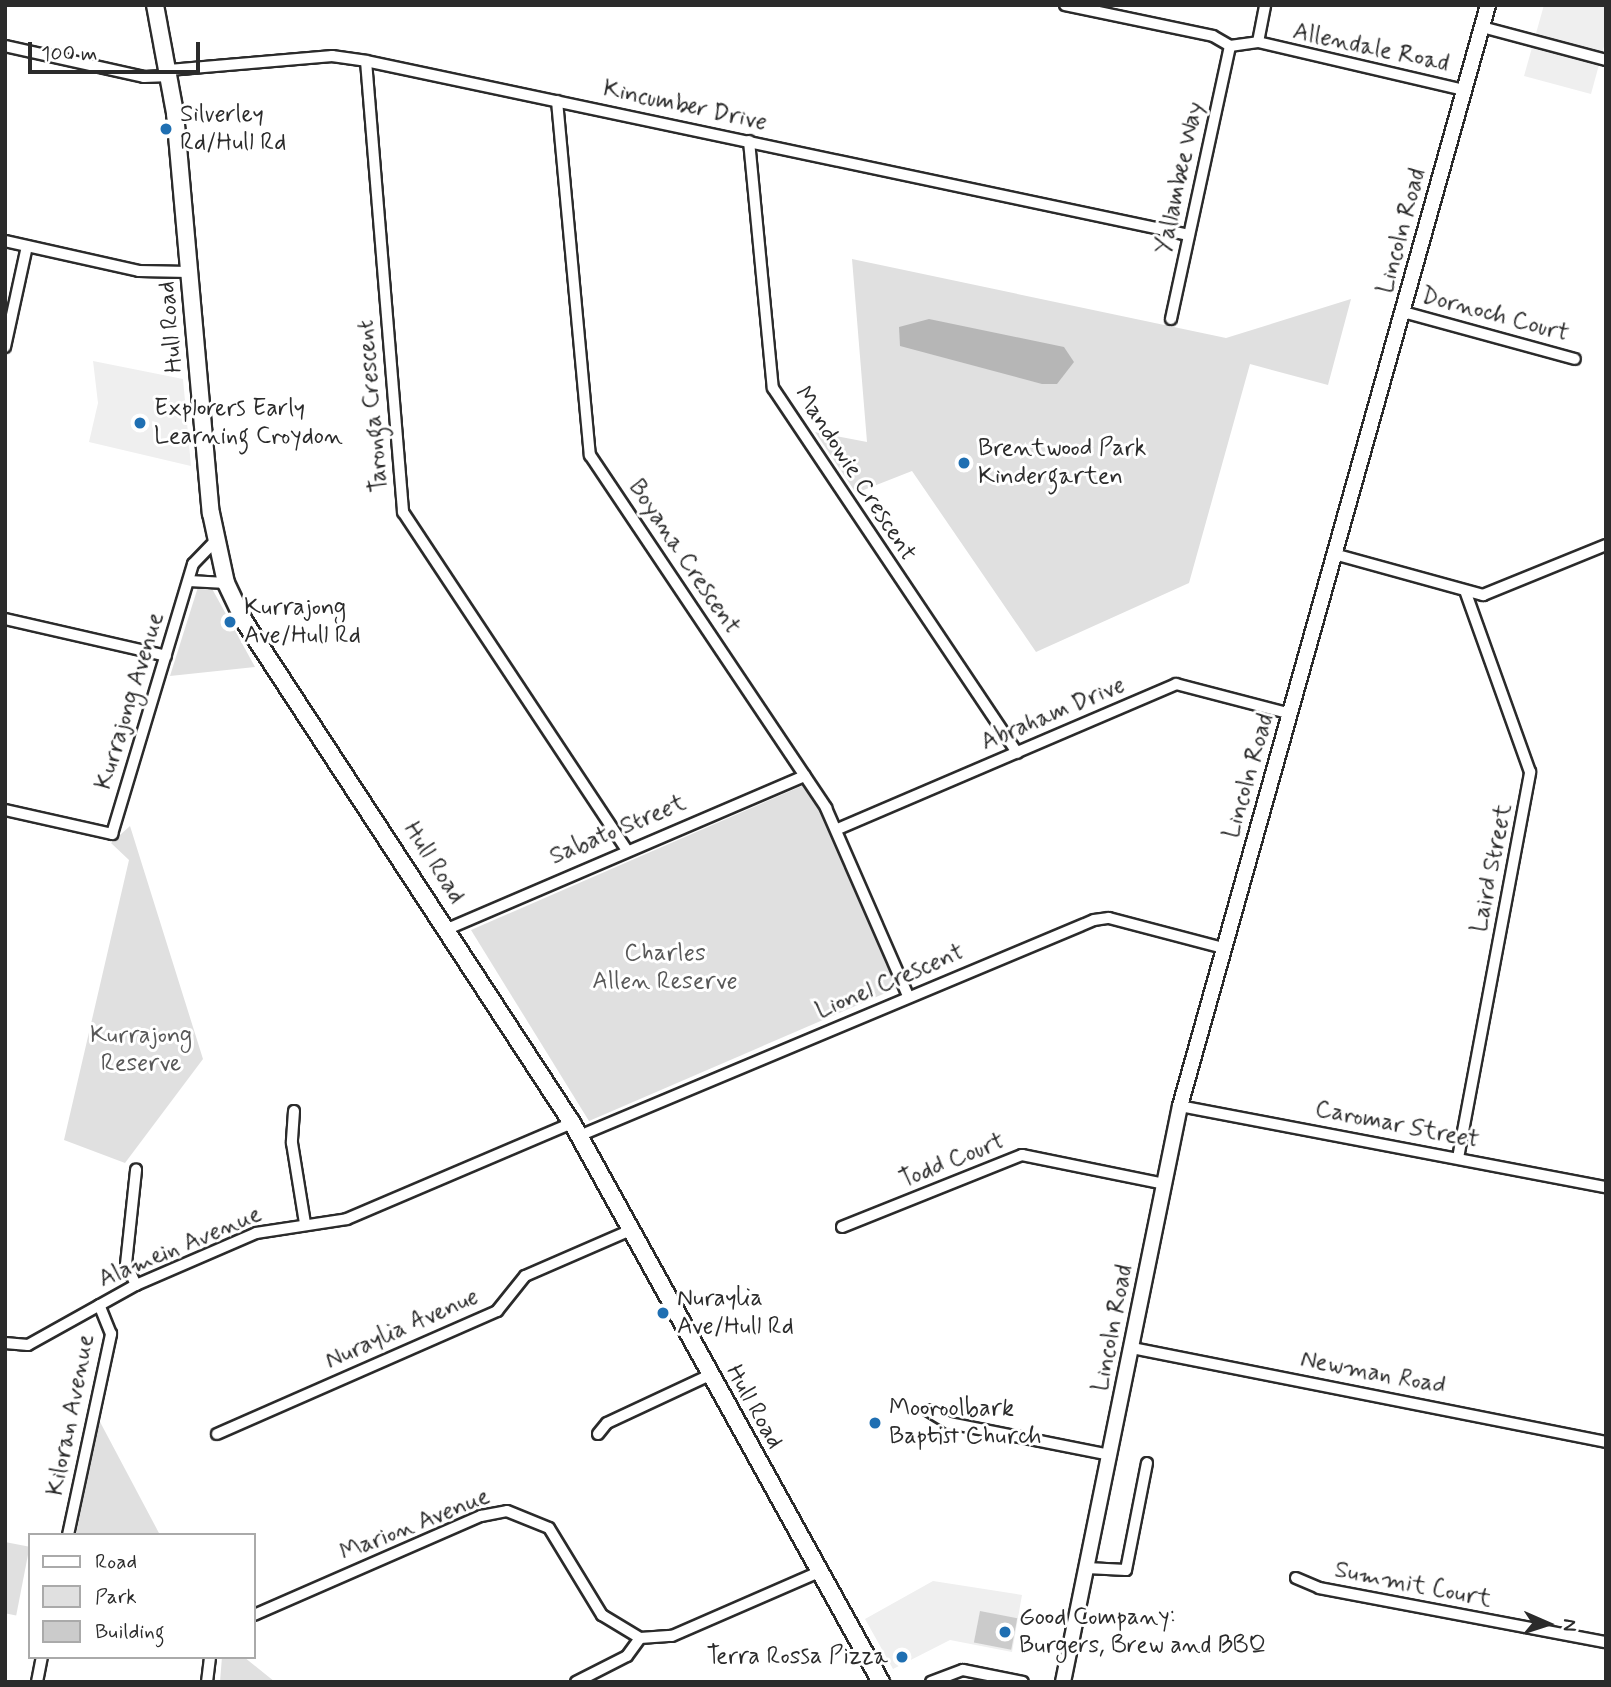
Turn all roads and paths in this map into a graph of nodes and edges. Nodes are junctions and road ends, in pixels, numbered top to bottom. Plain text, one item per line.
1 (155, 5) edge
2 (1065, 5) edge
3 (1265, 5) edge
4 (1488, 5) edge
5 (1082, 7) edge
6 (1482, 27) junction
7 (1258, 42) junction
8 (1230, 46) junction
9 (5, 47) edge
10 (1606, 60) edge
11 (366, 61) junction
12 (169, 73) junction
13 (1465, 89) junction
14 (557, 101) junction
15 (749, 141) junction
16 (1189, 235) junction
17 (5, 241) edge
18 (27, 246) junction
19 (190, 272) junction
20 (1403, 312) junction
21 (1171, 319) dead end
22 (5, 347) edge
23 (1575, 359) dead end
24 (215, 541) junction
25 (1606, 545) edge
26 (1334, 554) junction
27 (189, 581) junction
28 (226, 583) junction
29 (1466, 593) junction
30 (5, 619) edge
31 (166, 656) junction
32 (1291, 714) junction
33 (1017, 753) junction
34 (805, 776) junction
35 (5, 810) edge
36 (838, 829) junction
37 (626, 849) junction
38 (450, 928) junction
39 (1223, 948) junction
40 (908, 996) junction
41 (1181, 1106) junction
42 (294, 1111) dead end
43 (576, 1129) junction
44 (1458, 1158) junction
45 (136, 1170) dead end
46 (1164, 1184) junction
47 (1606, 1186) edge
48 (305, 1223) junction
49 (842, 1227) dead end
50 (631, 1230) junction
51 (136, 1285) junction
52 (99, 1305) junction
53 (5, 1343) edge
54 (1132, 1348) junction
55 (710, 1376) junction
56 (927, 1410) dead end
57 (217, 1434) dead end
58 (598, 1434) dead end
59 (1606, 1442) edge
60 (1111, 1455) junction
61 (1147, 1463) dead end
62 (68, 1533) edge
63 (1087, 1568) junction
64 (819, 1572) junction
65 (1296, 1578) dead end
66 (256, 1614) edge
67 (640, 1638) junction
68 (1606, 1642) edge
69 (42, 1659) edge
70 (210, 1659) edge
71 (37, 1682) edge
72 (207, 1682) edge
73 (576, 1682) edge
74 (881, 1682) edge
75 (932, 1682) edge
76 (1023, 1682) edge
77 (1063, 1682) edge

1 - 12 main road, Hull Road
2 - 5 street
3 - 7 street
4 - 6 main road, Lincoln Road
5 - 8 street
6 - 10 street
6 - 13 main road, Lincoln Road
7 - 8 street, Allendale Road
7 - 13 street, Allendale Road
8 - 16 street, Yallambee Way
9 - 12 street, Kincumber Drive
11 - 12 street, Kincumber Drive
11 - 14 street, Kincumber Drive
11 - 37 street, Taronga Crescent
12 - 19 main road, Hull Road
13 - 20 main road, Lincoln Road
14 - 15 street, Kincumber Drive
14 - 34 street, Boyana Crescent
15 - 16 street, Kincumber Drive
15 - 33 street, Mandowie Crescent
16 - 21 street, Yallambee Way
17 - 18 street
18 - 19 street
18 - 22 street
19 - 24 main road, Hull Road
20 - 23 street, Dornoch Court
20 - 26 main road, Lincoln Road
24 - 27 street, Kurrajong Avenue
24 - 28 main road, Hull Road
25 - 29 street
26 - 29 street
26 - 32 main road, Lincoln Road
27 - 28 street
27 - 31 street, Kurrajong Avenue
28 - 38 main road, Hull Road
29 - 44 street, Laird Street
30 - 31 street
31 - 35 street, Kurrajong Avenue
32 - 33 street, Abraham Drive
32 - 39 main road, Lincoln Road
33 - 36 street, Abraham Drive
34 - 36 street, Boyana Crescent
34 - 37 street, Sabato Street
36 - 40 street, Boyana Crescent
37 - 38 street, Sabato Street
38 - 43 main road, Hull Road
39 - 40 street, Lionel Crescent
39 - 41 main road, Lincoln Road
40 - 43 street, Lionel Crescent
41 - 44 street, Caromar Street
41 - 46 main road, Lincoln Road
42 - 48 street
43 - 48 street, Alamein Avenue
43 - 50 main road, Hull Road
44 - 47 street, Caromar Street
45 - 51 street
46 - 49 street, Todd Court
46 - 54 main road, Lincoln Road
48 - 51 street, Alamein Avenue
50 - 55 main road, Hull Road
50 - 57 street, Nuraylia Avenue
51 - 52 street, Alamein Avenue
52 - 53 street, Alamein Avenue
52 - 62 street, Kiloran Avenue
54 - 59 street, Newman Road
54 - 60 main road, Lincoln Road
55 - 58 street
55 - 64 main road, Hull Road
56 - 60 street
60 - 63 main road, Lincoln Road
61 - 63 street
63 - 77 main road, Lincoln Road
64 - 67 street
64 - 74 main road, Hull Road
65 - 68 street, Summit Court
66 - 67 street, Marion Avenue
67 - 73 street
69 - 71 street
70 - 72 street
75 - 76 street

